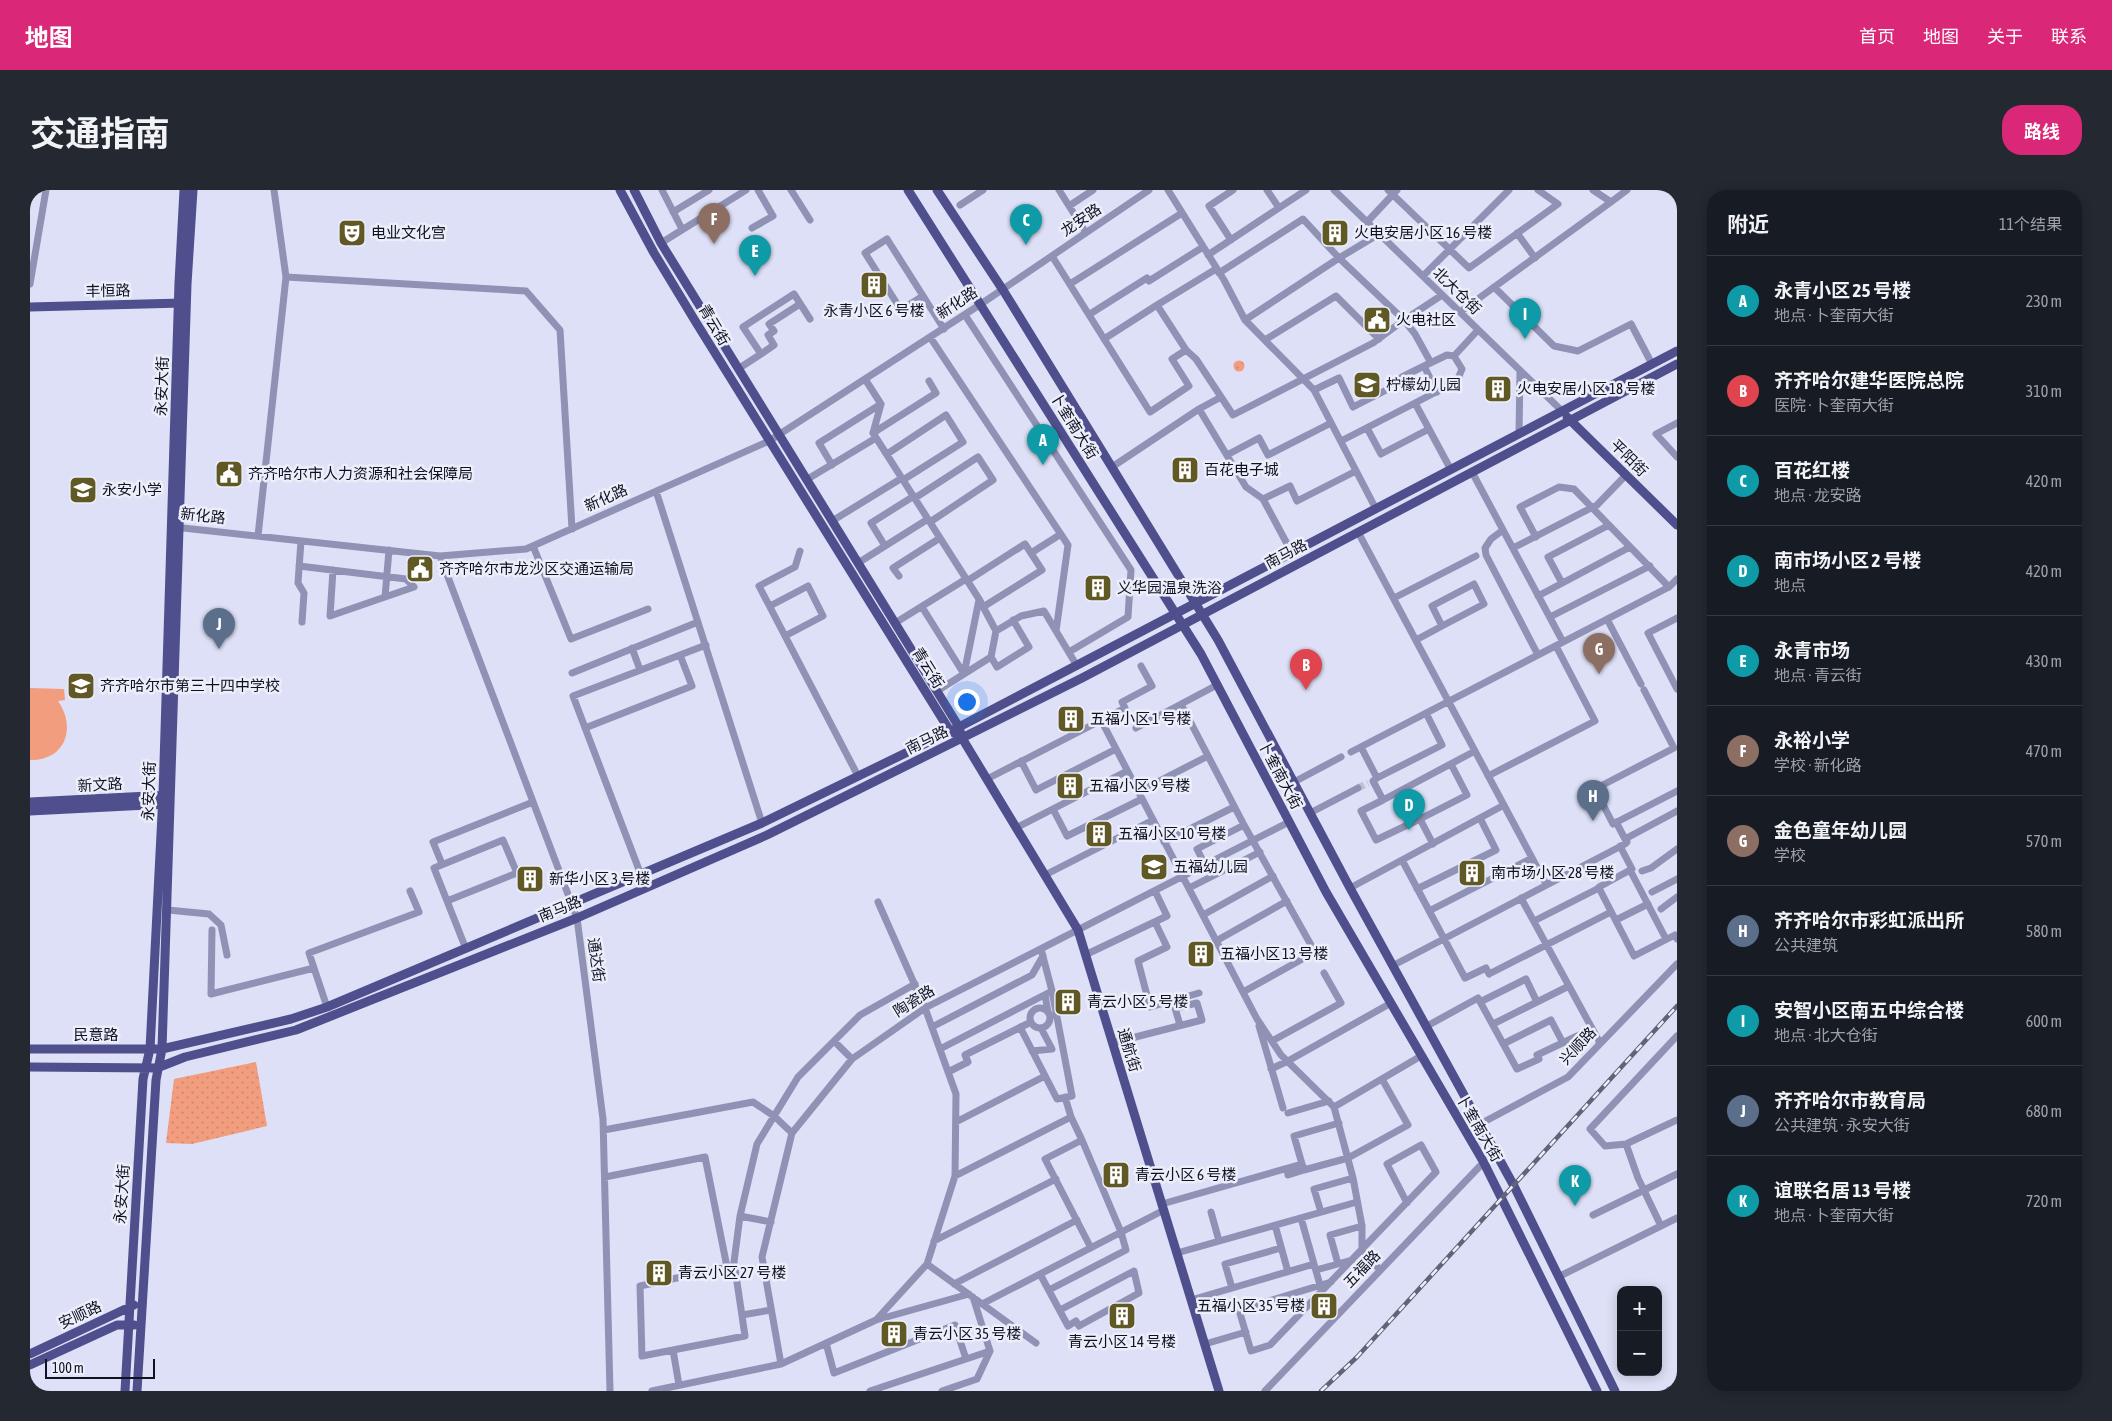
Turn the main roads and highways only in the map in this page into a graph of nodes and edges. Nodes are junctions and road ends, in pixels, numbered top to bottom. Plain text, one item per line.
1 (184, 190) edge
2 (193, 190) edge
3 (620, 190) edge
4 (634, 190) edge
5 (908, 190) edge
6 (936, 190) edge
7 (182, 303) junction
8 (30, 306) edge
9 (1677, 351) edge
10 (1677, 364) edge
11 (1562, 411) junction
12 (1571, 420) junction
13 (1677, 525) edge
14 (1196, 604) junction
15 (1176, 614) junction
16 (1202, 614) junction
17 (1183, 624) junction
18 (960, 727) junction
19 (950, 731) junction
20 (962, 738) junction
21 (167, 800) junction
22 (30, 802) edge
23 (30, 811) edge
24 (30, 1049) edge
25 (150, 1049) junction
26 (162, 1049) junction
27 (30, 1067) edge
28 (146, 1068) junction
29 (157, 1068) junction
30 (141, 1302) junction
31 (129, 1308) junction
32 (128, 1325) junction
33 (140, 1325) junction
34 (30, 1354) edge
35 (30, 1365) edge
36 (1677, 1388) edge
37 (125, 1391) edge
38 (137, 1391) edge
39 (1219, 1391) edge
40 (1597, 1391) edge
41 (1615, 1391) edge
42 (1670, 1391) edge

1 - 7 main road, 永安大街
2 - 7 main road, 永安大街
3 - 19 main road, 青云街
4 - 18 main road, 青云街
5 - 15 main road, 卜奎南大街
6 - 14 main road, 卜奎南大街
7 - 8 main road, 丰恒路
7 - 21 main road, 永安大街
9 - 11 main road, 南马路
10 - 12 main road, 南马路
11 - 12 main road, 平阳街
11 - 14 main road, 南马路
12 - 13 main road, 平阳街
12 - 16 main road, 南马路
14 - 15 main road, 南马路
14 - 16 main road, 卜奎南大街
15 - 17 main road, 卜奎南大街
15 - 18 main road, 南马路
16 - 17 main road, 南马路
16 - 41 main road, 卜奎南大街
17 - 20 main road, 南马路
17 - 40 main road, 卜奎南大街
18 - 19 main road, 南马路
18 - 20 main road, 青云街
19 - 20 main road, 青云街
19 - 26 main road, 南马路
20 - 29 main road, 南马路
20 - 39 main road, 通航街
21 - 22 main road, 新文路
21 - 23 main road, 新文路
21 - 25 main road, 永安大街
21 - 26 main road, 永安大街
24 - 25 main road, 民意路
25 - 26 main road, 民意路
25 - 28 main road, 永安大街
26 - 29 main road, 永安大街
27 - 28 main road
28 - 29 main road
28 - 31 main road, 永安大街
29 - 30 main road, 永安大街
30 - 31 main road, 安顺路
30 - 33 main road, 永安大街
31 - 32 main road, 永安大街
31 - 34 main road, 安顺路
32 - 33 main road, 安顺路
32 - 35 main road, 安顺路
32 - 37 main road, 永安大街
33 - 38 main road, 永安大街
36 - 42 main road

